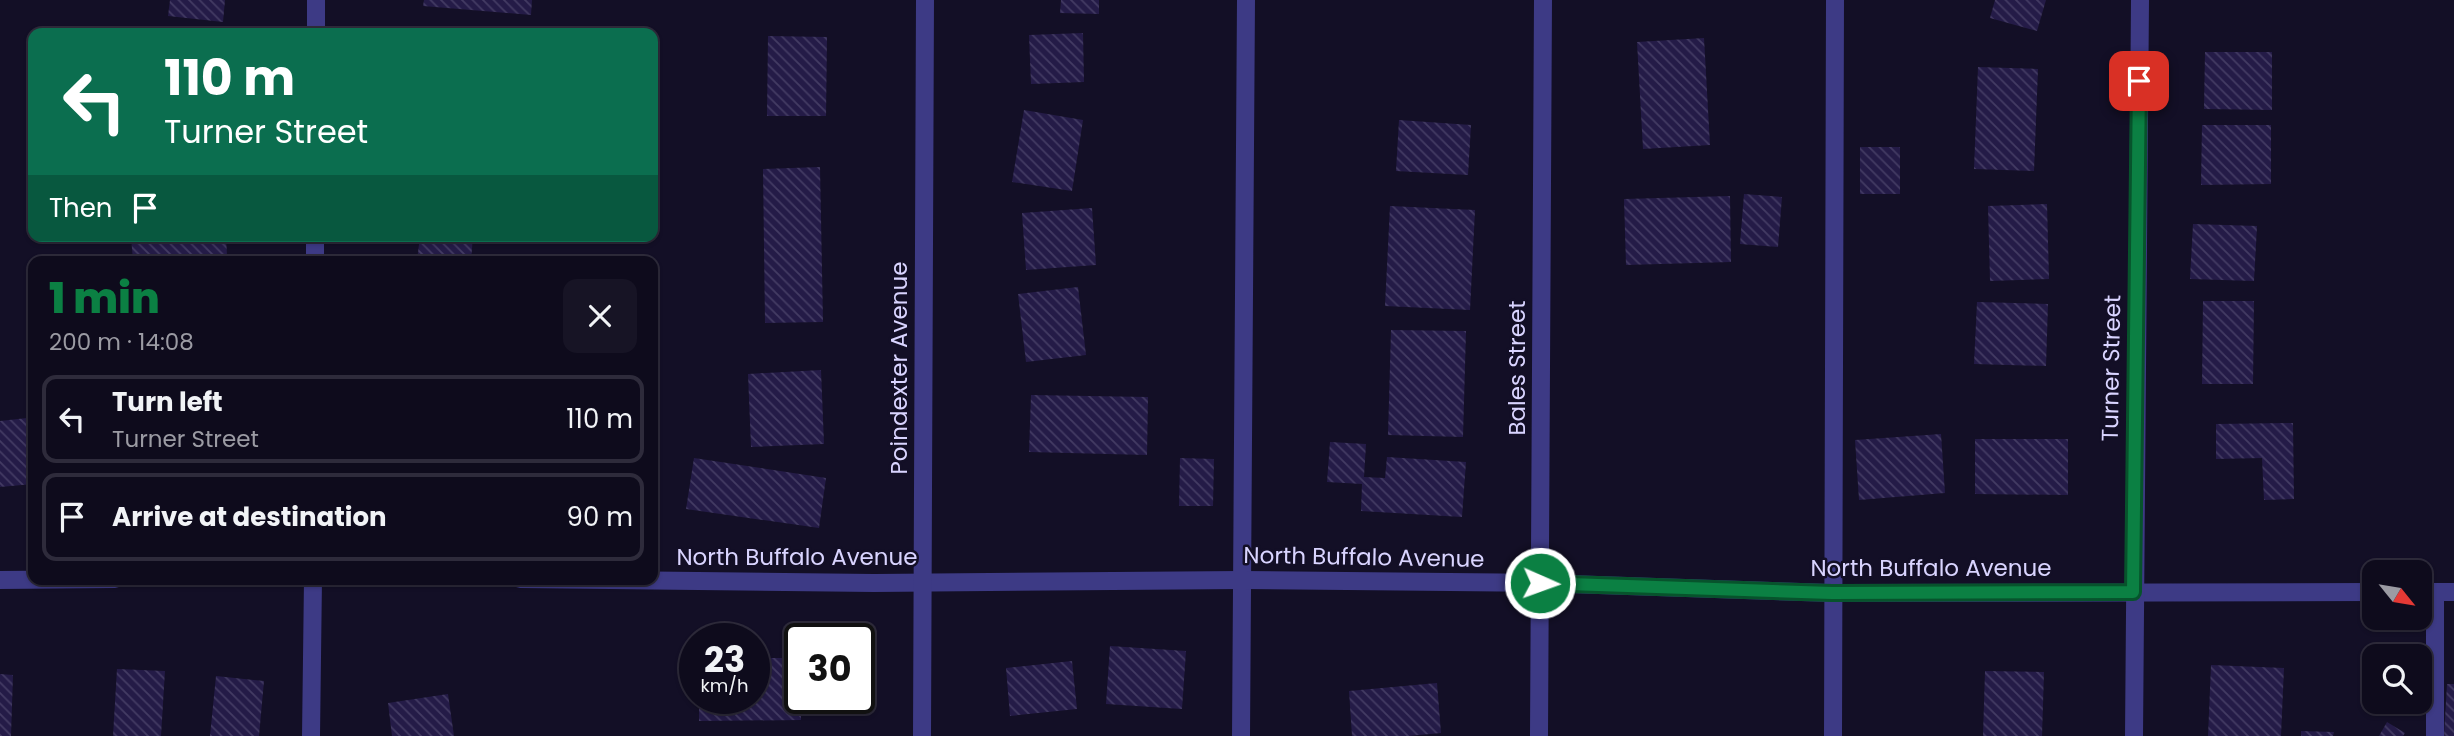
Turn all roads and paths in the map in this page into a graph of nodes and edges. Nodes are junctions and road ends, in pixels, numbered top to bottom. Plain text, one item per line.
1 (316, 0) edge
2 (925, 0) edge
3 (1246, 0) edge
4 (1543, 0) edge
5 (1835, 0) edge
6 (2140, 0) edge
7 (316, 28) edge
8 (0, 580) edge
9 (28, 580) edge
10 (658, 580) edge
11 (1242, 580) junction
12 (922, 582) junction
13 (1540, 583) junction
14 (313, 585) edge
15 (2133, 592) junction
16 (2362, 592) edge
17 (2432, 592) edge
18 (2454, 592) edge
19 (1832, 593) junction
20 (2430, 630) edge
21 (311, 736) edge
22 (922, 736) edge
23 (1241, 736) edge
24 (1539, 736) edge
25 (1833, 736) edge
26 (2134, 736) edge
27 (2435, 736) edge

1 - 7 street
2 - 12 street, Poindexter Avenue
3 - 11 street
4 - 13 street, Bales Street
5 - 19 street
6 - 15 street, Turner Street
8 - 9 street
10 - 12 street, North Buffalo Avenue
11 - 12 street, North Buffalo Avenue
11 - 13 street, North Buffalo Avenue
11 - 23 street
12 - 22 street, Poindexter Avenue
13 - 19 street, North Buffalo Avenue
13 - 24 street, Bales Street
14 - 21 street
15 - 16 street, North Buffalo Avenue
15 - 19 street, North Buffalo Avenue
15 - 26 street, Turner Street
17 - 18 street
19 - 25 street
20 - 27 street

